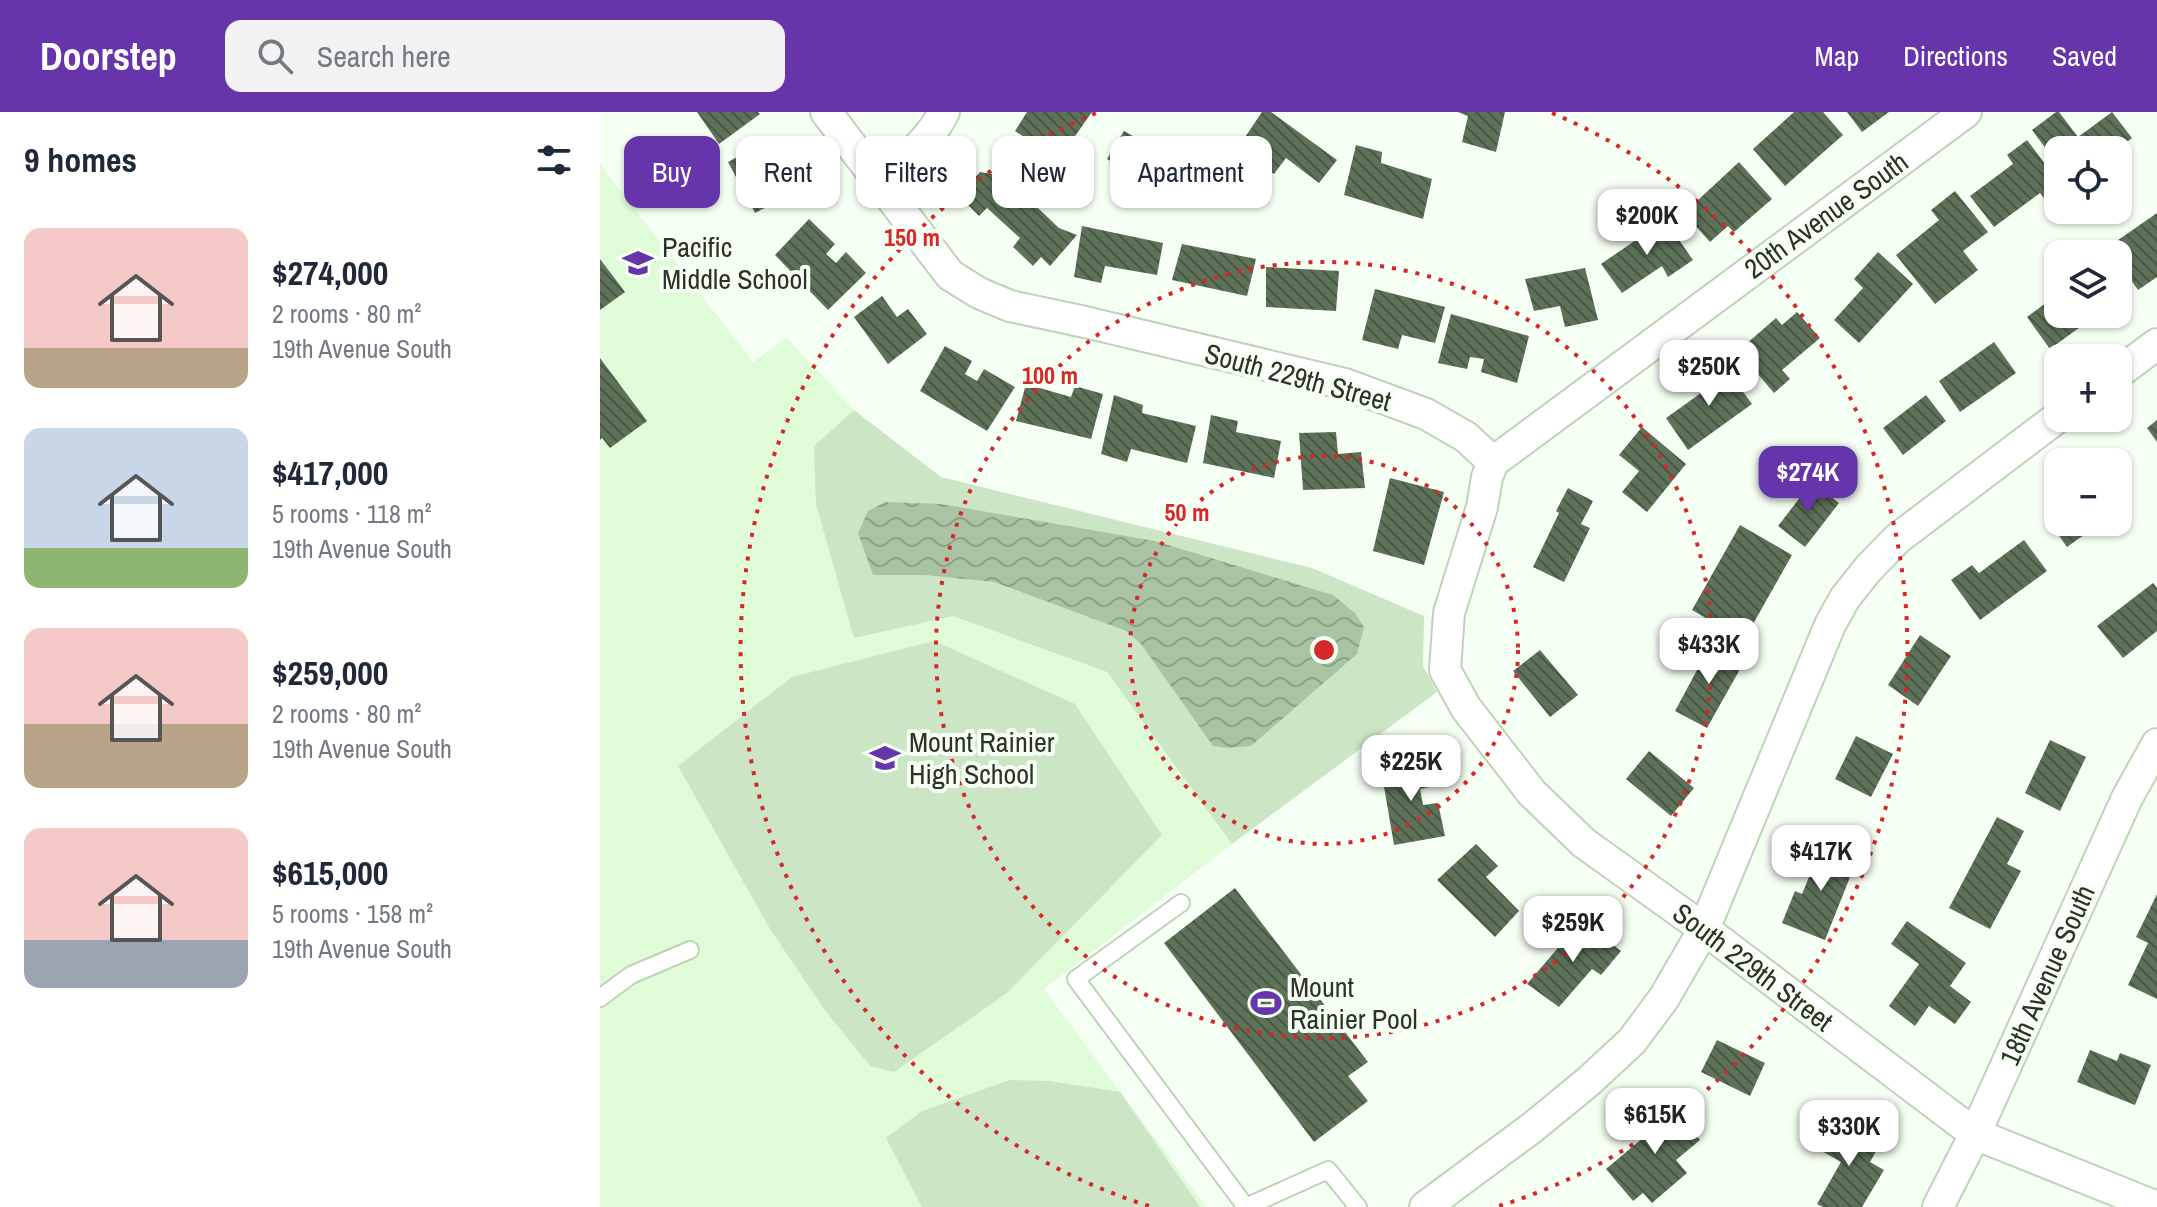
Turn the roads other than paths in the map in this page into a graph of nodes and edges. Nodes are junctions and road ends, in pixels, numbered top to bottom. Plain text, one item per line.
1 (826, 112) edge
2 (944, 112) edge
3 (1966, 112) edge
4 (929, 136) edge
5 (856, 152) edge
6 (899, 208) edge
7 (2157, 344) edge
8 (2132, 363) edge
9 (2044, 428) edge
10 (1493, 462) junction
11 (2157, 744) edge
12 (1181, 903) dead end
13 (1704, 929) junction
14 (690, 950) dead end
15 (600, 998) edge
16 (1975, 1134) junction
17 (1246, 1207) edge
18 (1358, 1207) edge
19 (1425, 1207) edge
20 (1938, 1207) edge
21 (2157, 1207) edge

1 - 5 street, South 229th Street
2 - 4 street
3 - 10 street, 20th Avenue South
6 - 10 street, South 229th Street
7 - 8 street
9 - 13 street
10 - 13 street, South 229th Street
11 - 16 street, 18th Avenue South
12 - 17 lane
13 - 16 street, South 229th Street
13 - 19 street
14 - 15 lane
16 - 20 street, 18th Avenue South
16 - 21 street, South 229th Street
17 - 18 lane

